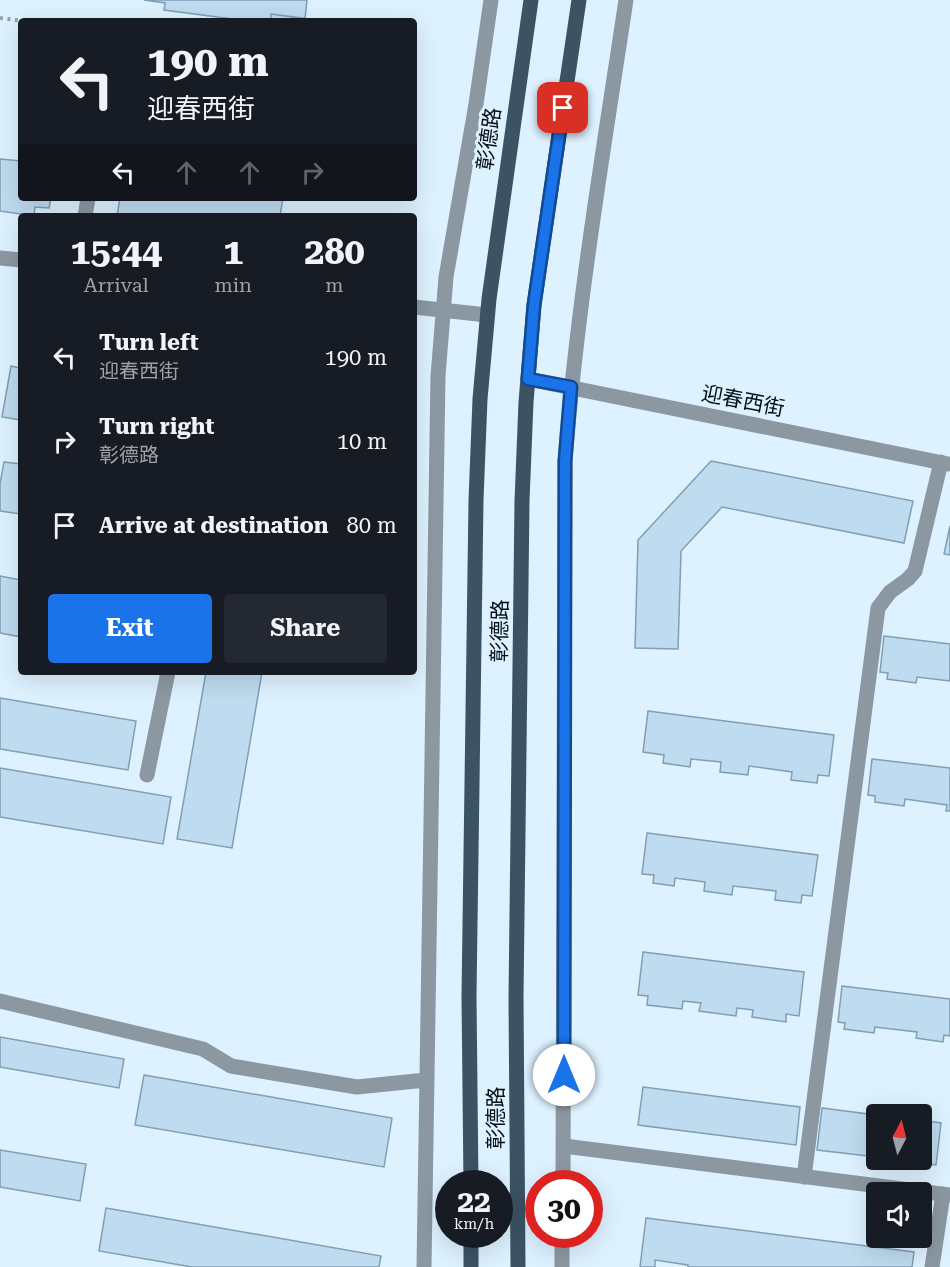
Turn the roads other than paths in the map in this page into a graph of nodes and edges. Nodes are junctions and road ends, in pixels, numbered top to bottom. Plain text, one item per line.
1 (491, 0) edge
2 (531, 0) edge
3 (579, 0) edge
4 (626, 0) edge
5 (0, 258) edge
6 (18, 260) edge
7 (417, 307) edge
8 (444, 310) junction
9 (487, 315) junction
10 (528, 379) junction
11 (571, 387) junction
12 (945, 463) edge
13 (167, 675) edge
14 (147, 775) dead end
15 (0, 1001) edge
16 (426, 1080) junction
17 (564, 1146) junction
18 (471, 1170) edge
19 (563, 1170) edge
20 (804, 1176) junction
21 (946, 1195) edge
22 (471, 1248) edge
23 (562, 1248) edge
24 (424, 1267) edge
25 (471, 1267) edge
26 (518, 1267) edge
27 (562, 1267) edge
28 (932, 1267) edge

1 - 8 street
2 - 9 main road, 彰德路
3 - 10 main road, 彰德路
4 - 11 street
5 - 6 street
7 - 8 street
8 - 9 street
8 - 16 street
9 - 18 main road, 彰德路
10 - 11 street, 迎春西街
10 - 26 main road, 彰德路
11 - 12 street, 迎春西街
11 - 17 street
12 - 20 street
13 - 14 street
15 - 16 street
16 - 24 street
17 - 19 street
17 - 20 street
20 - 21 street
21 - 28 street
22 - 25 main road
23 - 27 street

